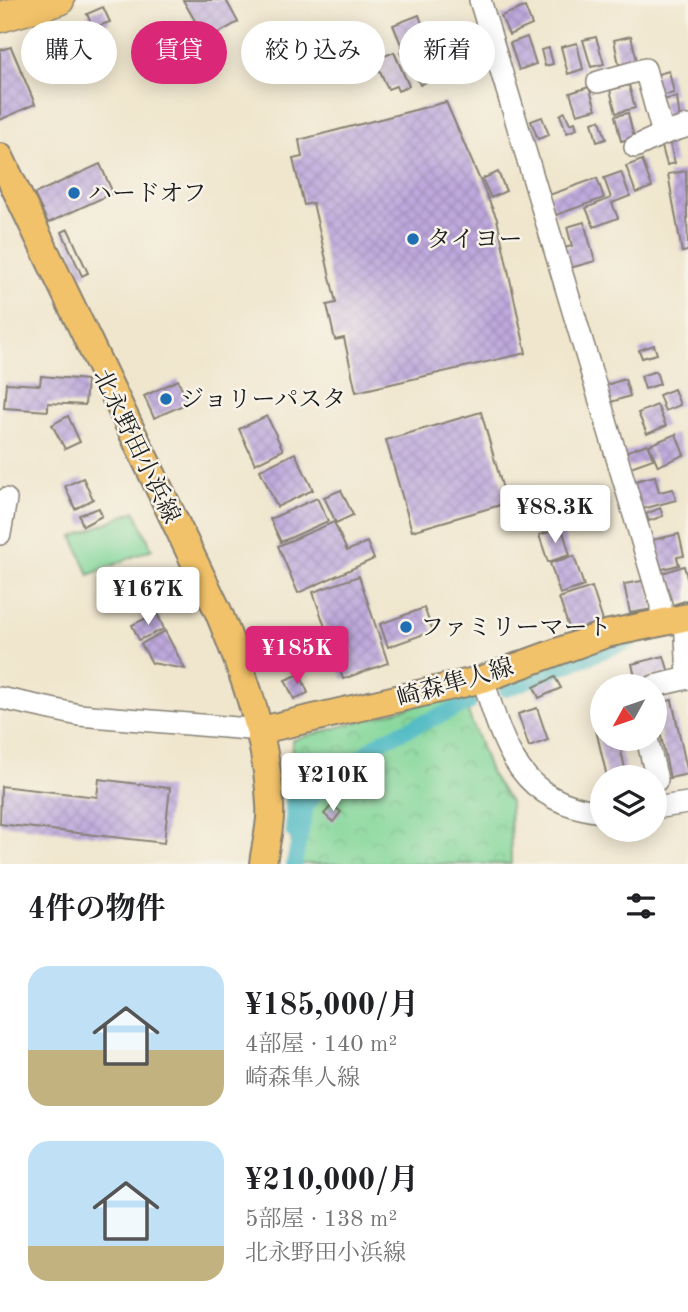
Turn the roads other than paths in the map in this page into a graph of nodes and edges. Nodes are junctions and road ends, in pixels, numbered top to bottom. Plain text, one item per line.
1 (59, 0) edge
2 (480, 0) edge
3 (0, 17) edge
4 (598, 82) dead end
5 (688, 126) edge
6 (663, 134) junction
7 (635, 147) dead end
8 (0, 157) edge
9 (6, 499) dead end
10 (0, 534) edge
11 (678, 619) edge
12 (688, 678) edge
13 (483, 679) junction
14 (667, 684) edge
15 (0, 698) edge
16 (261, 730) junction
17 (688, 803) edge
18 (667, 806) edge
19 (590, 811) edge
20 (263, 864) edge

1 - 3 highway
2 - 11 street
4 - 6 street
5 - 6 street
6 - 7 street
8 - 16 main road, 北永野田小浜線
9 - 10 street
11 - 12 street
11 - 13 main road, 崎森隼人線
12 - 14 street
13 - 16 main road, 崎森隼人線
13 - 19 street
15 - 16 street
16 - 20 main road, 北永野田小浜線
17 - 18 street

